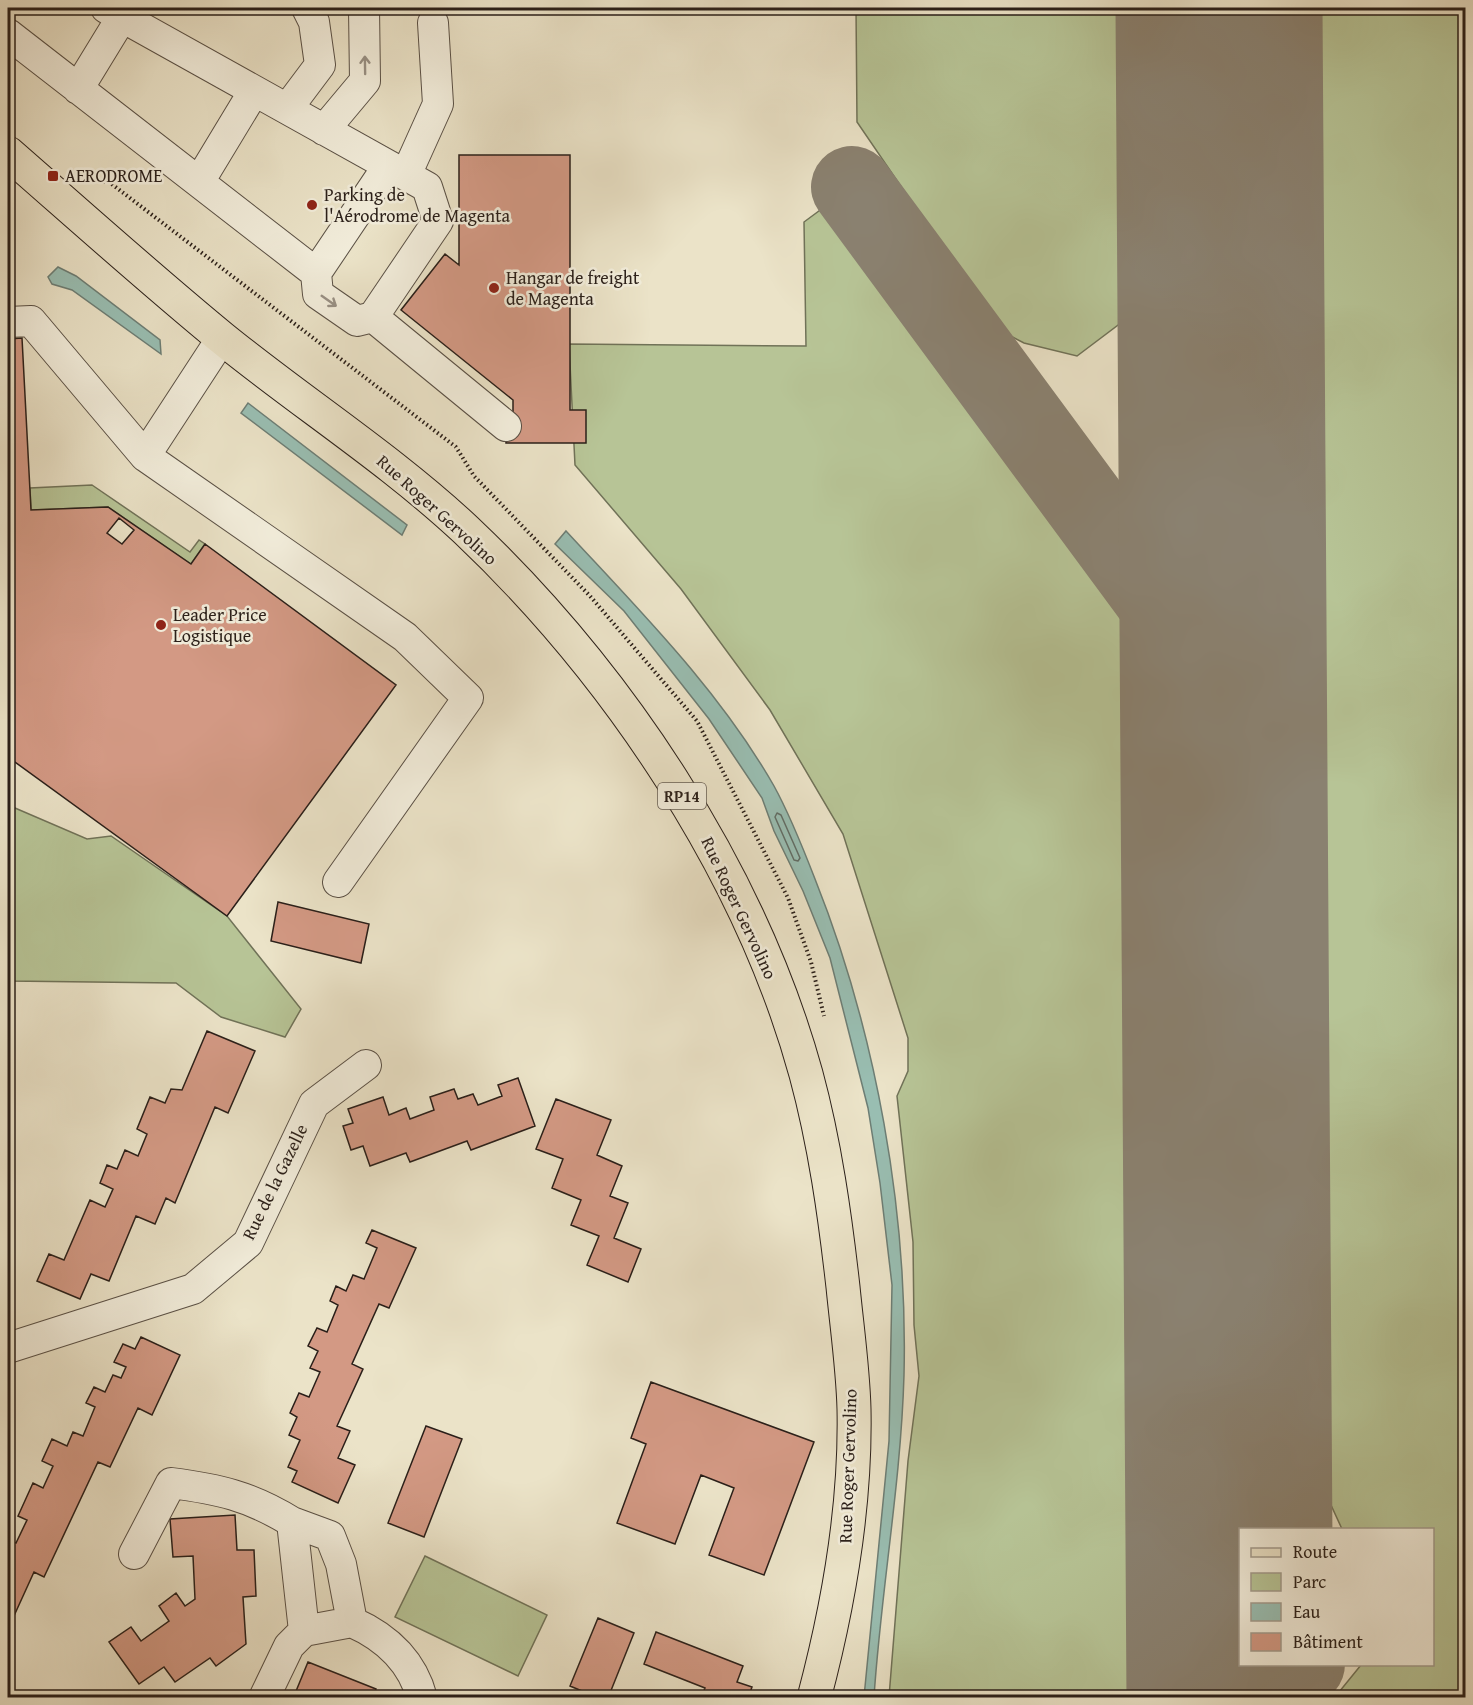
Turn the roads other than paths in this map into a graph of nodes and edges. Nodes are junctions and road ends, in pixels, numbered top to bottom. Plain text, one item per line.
1 (307, 8) edge
2 (364, 8) edge
3 (114, 12) edge
4 (433, 24) dead end
5 (8, 34) edge
6 (78, 89) junction
7 (254, 91) junction
8 (287, 109) junction
9 (324, 130) junction
10 (8, 153) edge
11 (397, 170) junction
12 (199, 182) junction
13 (316, 273) junction
14 (374, 317) junction
15 (8, 322) edge
16 (222, 338) junction
17 (506, 426) dead end
18 (145, 456) junction
19 (338, 882) dead end
20 (366, 1065) dead end
21 (8, 1348) edge
22 (292, 1522) junction
23 (134, 1554) dead end
24 (352, 1622) junction
25 (304, 1631) junction
26 (264, 1698) edge
27 (422, 1698) edge
28 (814, 1698) edge

1 - 8 street
9 -> 2 street
3 - 6 street
3 - 7 street
4 - 11 street
5 - 6 street
6 - 12 street
7 - 8 street
7 - 12 street
8 - 9 street
9 - 11 street
10 - 16 main road, Rue Roger Gervolino / RP14
11 - 13 street
11 - 14 street
12 - 13 street
13 -> 14 street
14 - 17 street
15 - 18 street
16 - 18 street
16 - 28 main road, Rue Roger Gervolino / RP14
18 - 19 street
20 - 21 street, Rue de la Gazelle
22 - 23 street
22 - 24 street
22 - 25 street
24 - 25 street
24 - 27 street
25 - 26 street

